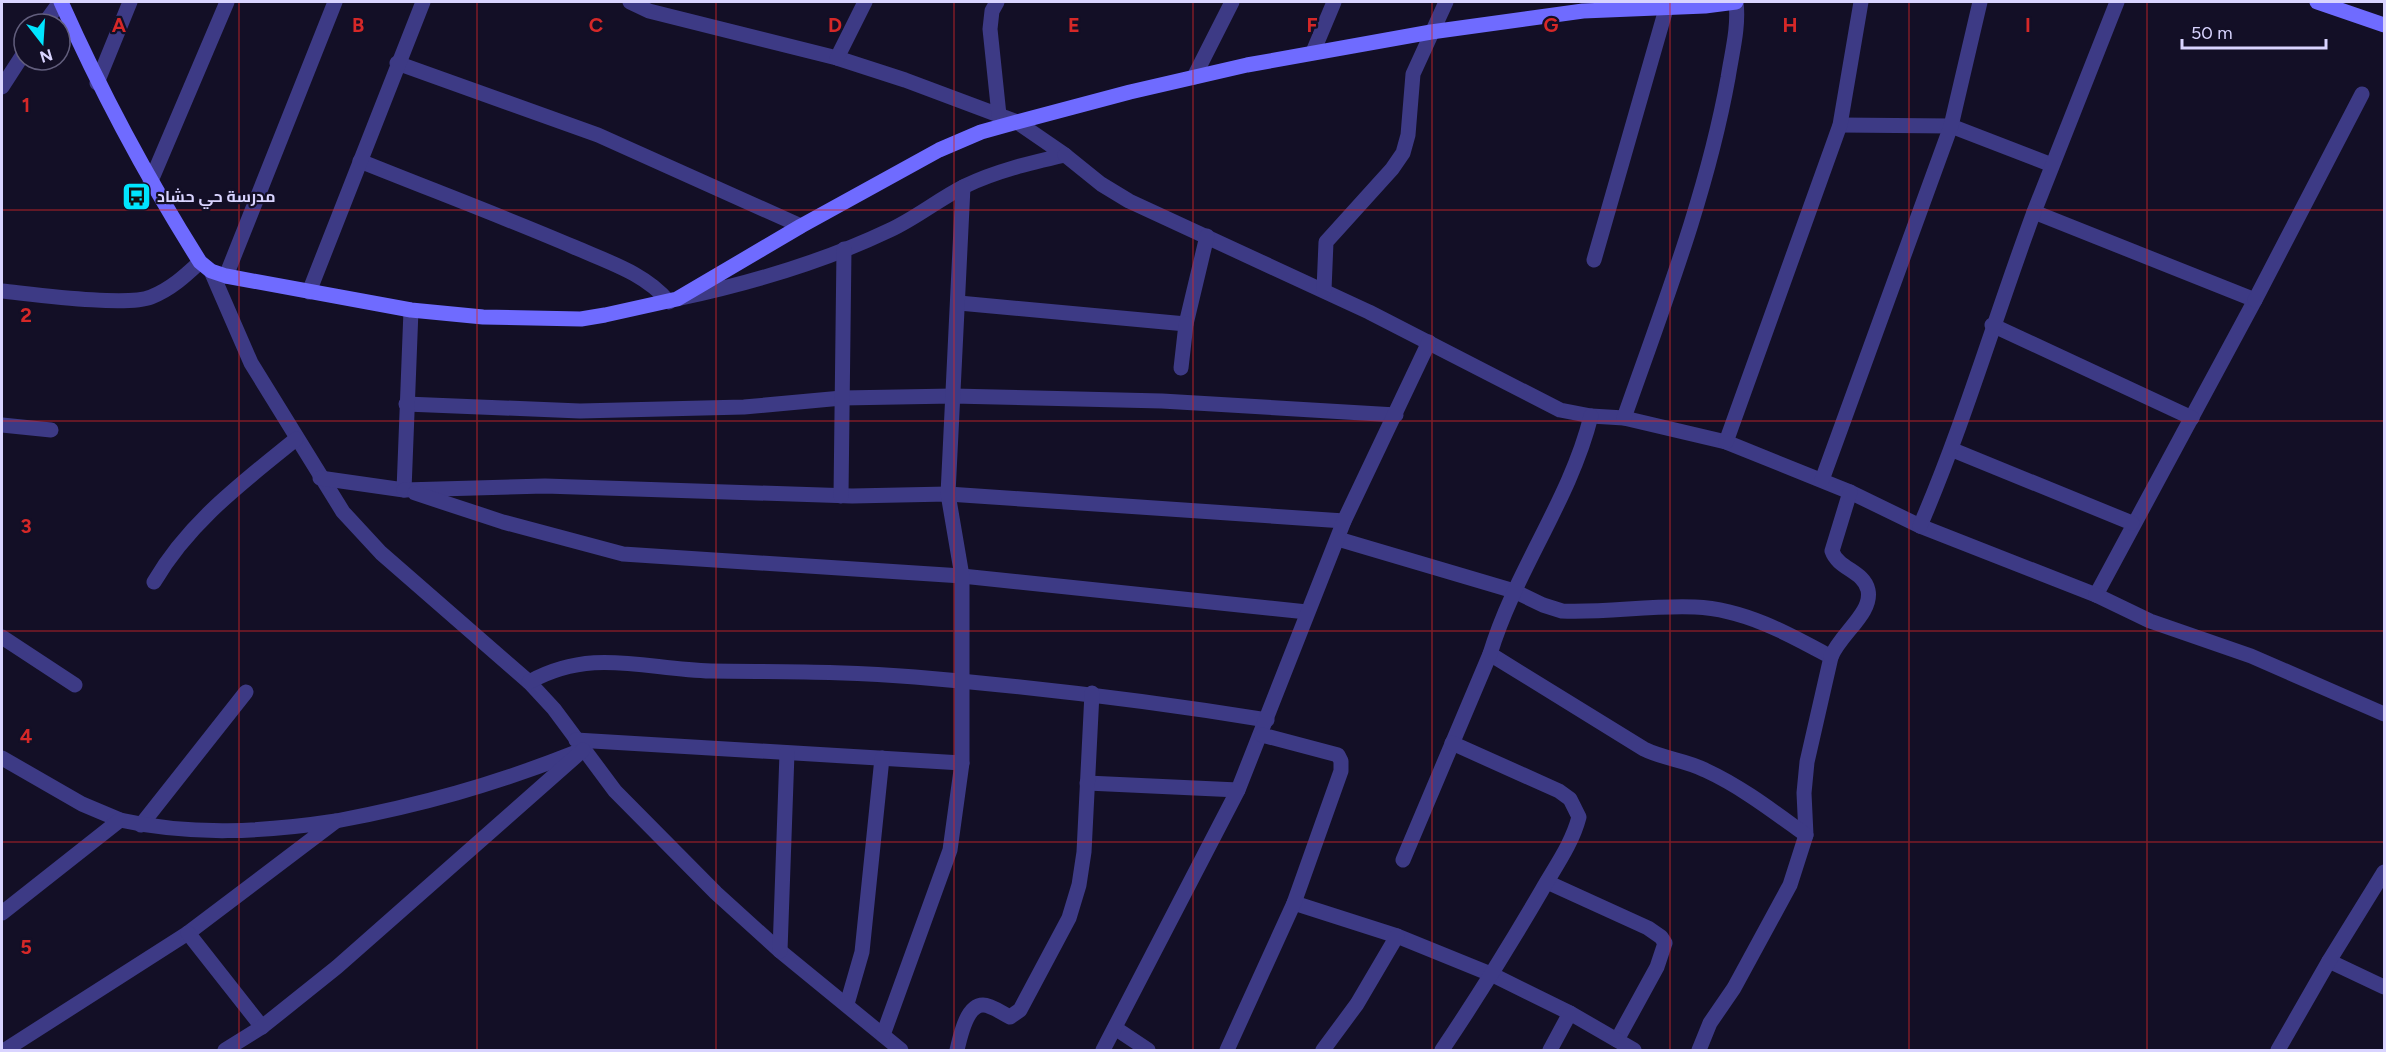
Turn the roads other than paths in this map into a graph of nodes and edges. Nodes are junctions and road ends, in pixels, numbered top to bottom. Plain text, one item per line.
1 (61, 2) edge
2 (130, 2) edge
3 (227, 2) edge
4 (335, 2) edge
5 (423, 2) edge
6 (630, 2) edge
7 (865, 2) edge
8 (997, 2) edge
9 (1232, 2) edge
10 (1334, 2) edge
11 (1446, 2) edge
12 (1736, 2) edge
13 (1861, 2) edge
14 (1980, 2) edge
15 (2117, 2) edge
16 (2318, 2) edge
17 (1586, 6) edge
18 (1666, 9) junction
19 (2385, 25) edge
20 (1431, 32) junction
21 (1313, 52) junction
22 (837, 58) junction
23 (397, 63) junction
24 (12, 72) edge
25 (1194, 77) junction
26 (97, 83) junction
27 (2, 87) edge
28 (2362, 94) dead end
29 (999, 115) junction
30 (1017, 122) junction
31 (1840, 125) junction
32 (1951, 126) junction
33 (1065, 155) junction
34 (360, 161) junction
35 (2052, 165) junction
36 (150, 183) junction
37 (963, 187) junction
38 (2034, 213) junction
39 (801, 226) junction
40 (1207, 236) junction
41 (844, 249) junction
42 (1594, 260) dead end
43 (212, 270) junction
44 (1324, 290) junction
45 (2, 291) edge
46 (309, 292) junction
47 (673, 300) junction
48 (2255, 300) junction
49 (959, 303) junction
50 (411, 310) junction
51 (1186, 324) junction
52 (1992, 325) junction
53 (1429, 342) junction
54 (1181, 368) dead end
55 (953, 396) junction
56 (842, 398) junction
57 (406, 404) junction
58 (1396, 415) junction
59 (1591, 416) junction
60 (1624, 418) junction
61 (2192, 418) junction
62 (2, 425) edge
63 (51, 430) dead end
64 (296, 439) junction
65 (1726, 442) junction
66 (1953, 450) junction
67 (320, 478) junction
68 (1822, 480) junction
69 (404, 490) junction
70 (1850, 492) junction
71 (948, 494) junction
72 (841, 496) junction
73 (1344, 521) junction
74 (2132, 524) junction
75 (1920, 526) junction
76 (1338, 538) junction
77 (962, 576) junction
78 (154, 582) dead end
79 (1514, 591) junction
80 (2096, 595) junction
81 (1307, 612) junction
82 (2, 637) edge
83 (1490, 654) junction
84 (1831, 657) junction
85 (529, 682) junction
86 (963, 683) junction
87 (75, 685) dead end
88 (246, 692) dead end
89 (1092, 693) junction
90 (2385, 714) edge
91 (1268, 720) junction
92 (1262, 735) junction
93 (1452, 743) junction
94 (579, 745) junction
95 (787, 753) junction
96 (2, 758) edge
97 (882, 758) junction
98 (962, 763) junction
99 (1087, 783) junction
100 (1238, 790) junction
101 (120, 820) junction
102 (336, 821) junction
103 (141, 825) junction
104 (1806, 836) junction
105 (1402, 860) dead end
106 (2385, 872) edge
107 (1547, 882) junction
108 (1294, 903) junction
109 (2, 913) edge
110 (188, 933) junction
111 (1397, 936) junction
112 (780, 951) junction
113 (2329, 961) junction
114 (1493, 975) junction
115 (2385, 987) edge
116 (847, 1004) junction
117 (1570, 1013) junction
118 (262, 1027) junction
119 (1115, 1028) junction
120 (883, 1035) junction
121 (1617, 1040) junction
122 (5, 1050) edge
123 (225, 1050) edge
124 (901, 1050) edge
125 (957, 1050) edge
126 (1103, 1050) edge
127 (1148, 1050) edge
128 (1227, 1050) edge
129 (1323, 1050) edge
130 (1442, 1050) edge
131 (1550, 1050) edge
132 (1634, 1050) edge
133 (1699, 1050) edge
134 (2278, 1050) edge

1 - 26 street
2 - 26 street
3 - 36 street
4 - 43 street
5 - 23 street
6 - 22 street
7 - 22 street
8 - 29 street
9 - 25 street
10 - 21 street
11 - 20 street
12 - 18 street
12 - 60 street
13 - 31 street
14 - 32 street
15 - 35 street
16 - 19 street
17 - 18 street
17 - 20 street
18 - 42 street
20 - 21 street
20 - 44 street
21 - 25 street
22 - 29 street
23 - 34 street
23 - 39 street
24 - 27 street
25 - 30 street
26 - 36 street
28 - 48 street
29 - 30 street
30 - 33 street
30 - 39 street
31 - 32 street
31 - 65 street
32 - 35 street
32 - 68 street
33 - 37 street
33 - 40 street
34 - 46 street
34 - 47 street
35 - 38 street
36 - 43 street
37 - 41 street
37 - 49 street
38 - 48 street
38 - 52 street
39 - 47 street
40 - 44 street
40 - 51 street
41 - 47 street
41 - 56 street
43 - 45 street
43 - 46 street
43 - 64 street
44 - 53 street
46 - 50 street
47 - 50 street
48 - 61 street
49 - 51 street
49 - 55 street
50 - 57 street
51 - 54 street
52 - 61 street
52 - 66 street
53 - 58 street
53 - 59 street
55 - 56 street
55 - 58 street
55 - 71 street
56 - 57 street
56 - 72 street
57 - 69 street
58 - 73 street
59 - 60 street
59 - 79 street
60 - 65 street
61 - 74 street
62 - 63 street
64 - 67 street
64 - 78 street
65 - 68 street
66 - 74 street
66 - 75 street
67 - 69 street
67 - 85 street
68 - 70 street
69 - 72 street
69 - 77 street
70 - 75 street
70 - 84 street
71 - 72 street
71 - 73 street
71 - 77 street
73 - 76 street
74 - 80 street
75 - 80 street
76 - 79 street
76 - 81 street
77 - 81 street
77 - 86 street
79 - 83 street
79 - 84 street
80 - 90 street
81 - 91 street
82 - 87 street
83 - 93 street
83 - 104 street
84 - 104 street
85 - 86 street
85 - 94 street
86 - 89 street
86 - 98 street
88 - 103 street
89 - 91 street
89 - 99 street
91 - 92 street
92 - 100 street
92 - 108 street
93 - 105 street
93 - 107 street
94 - 95 street
94 - 102 street
94 - 112 street
94 - 118 street
95 - 97 street
95 - 112 street
96 - 101 street
97 - 98 street
97 - 116 street
98 - 120 street
99 - 100 street
99 - 125 street
100 - 119 street
101 - 103 street
101 - 109 street
102 - 103 street
102 - 110 street
104 - 133 street
106 - 113 street
107 - 114 street
107 - 121 street
108 - 111 street
108 - 128 street
110 - 118 street
110 - 122 street
111 - 114 street
111 - 129 street
112 - 116 street
113 - 115 street
113 - 134 street
114 - 117 street
114 - 130 street
116 - 120 street
117 - 121 street
117 - 131 street
118 - 123 street
119 - 126 street
119 - 127 street
120 - 124 street
121 - 132 street

